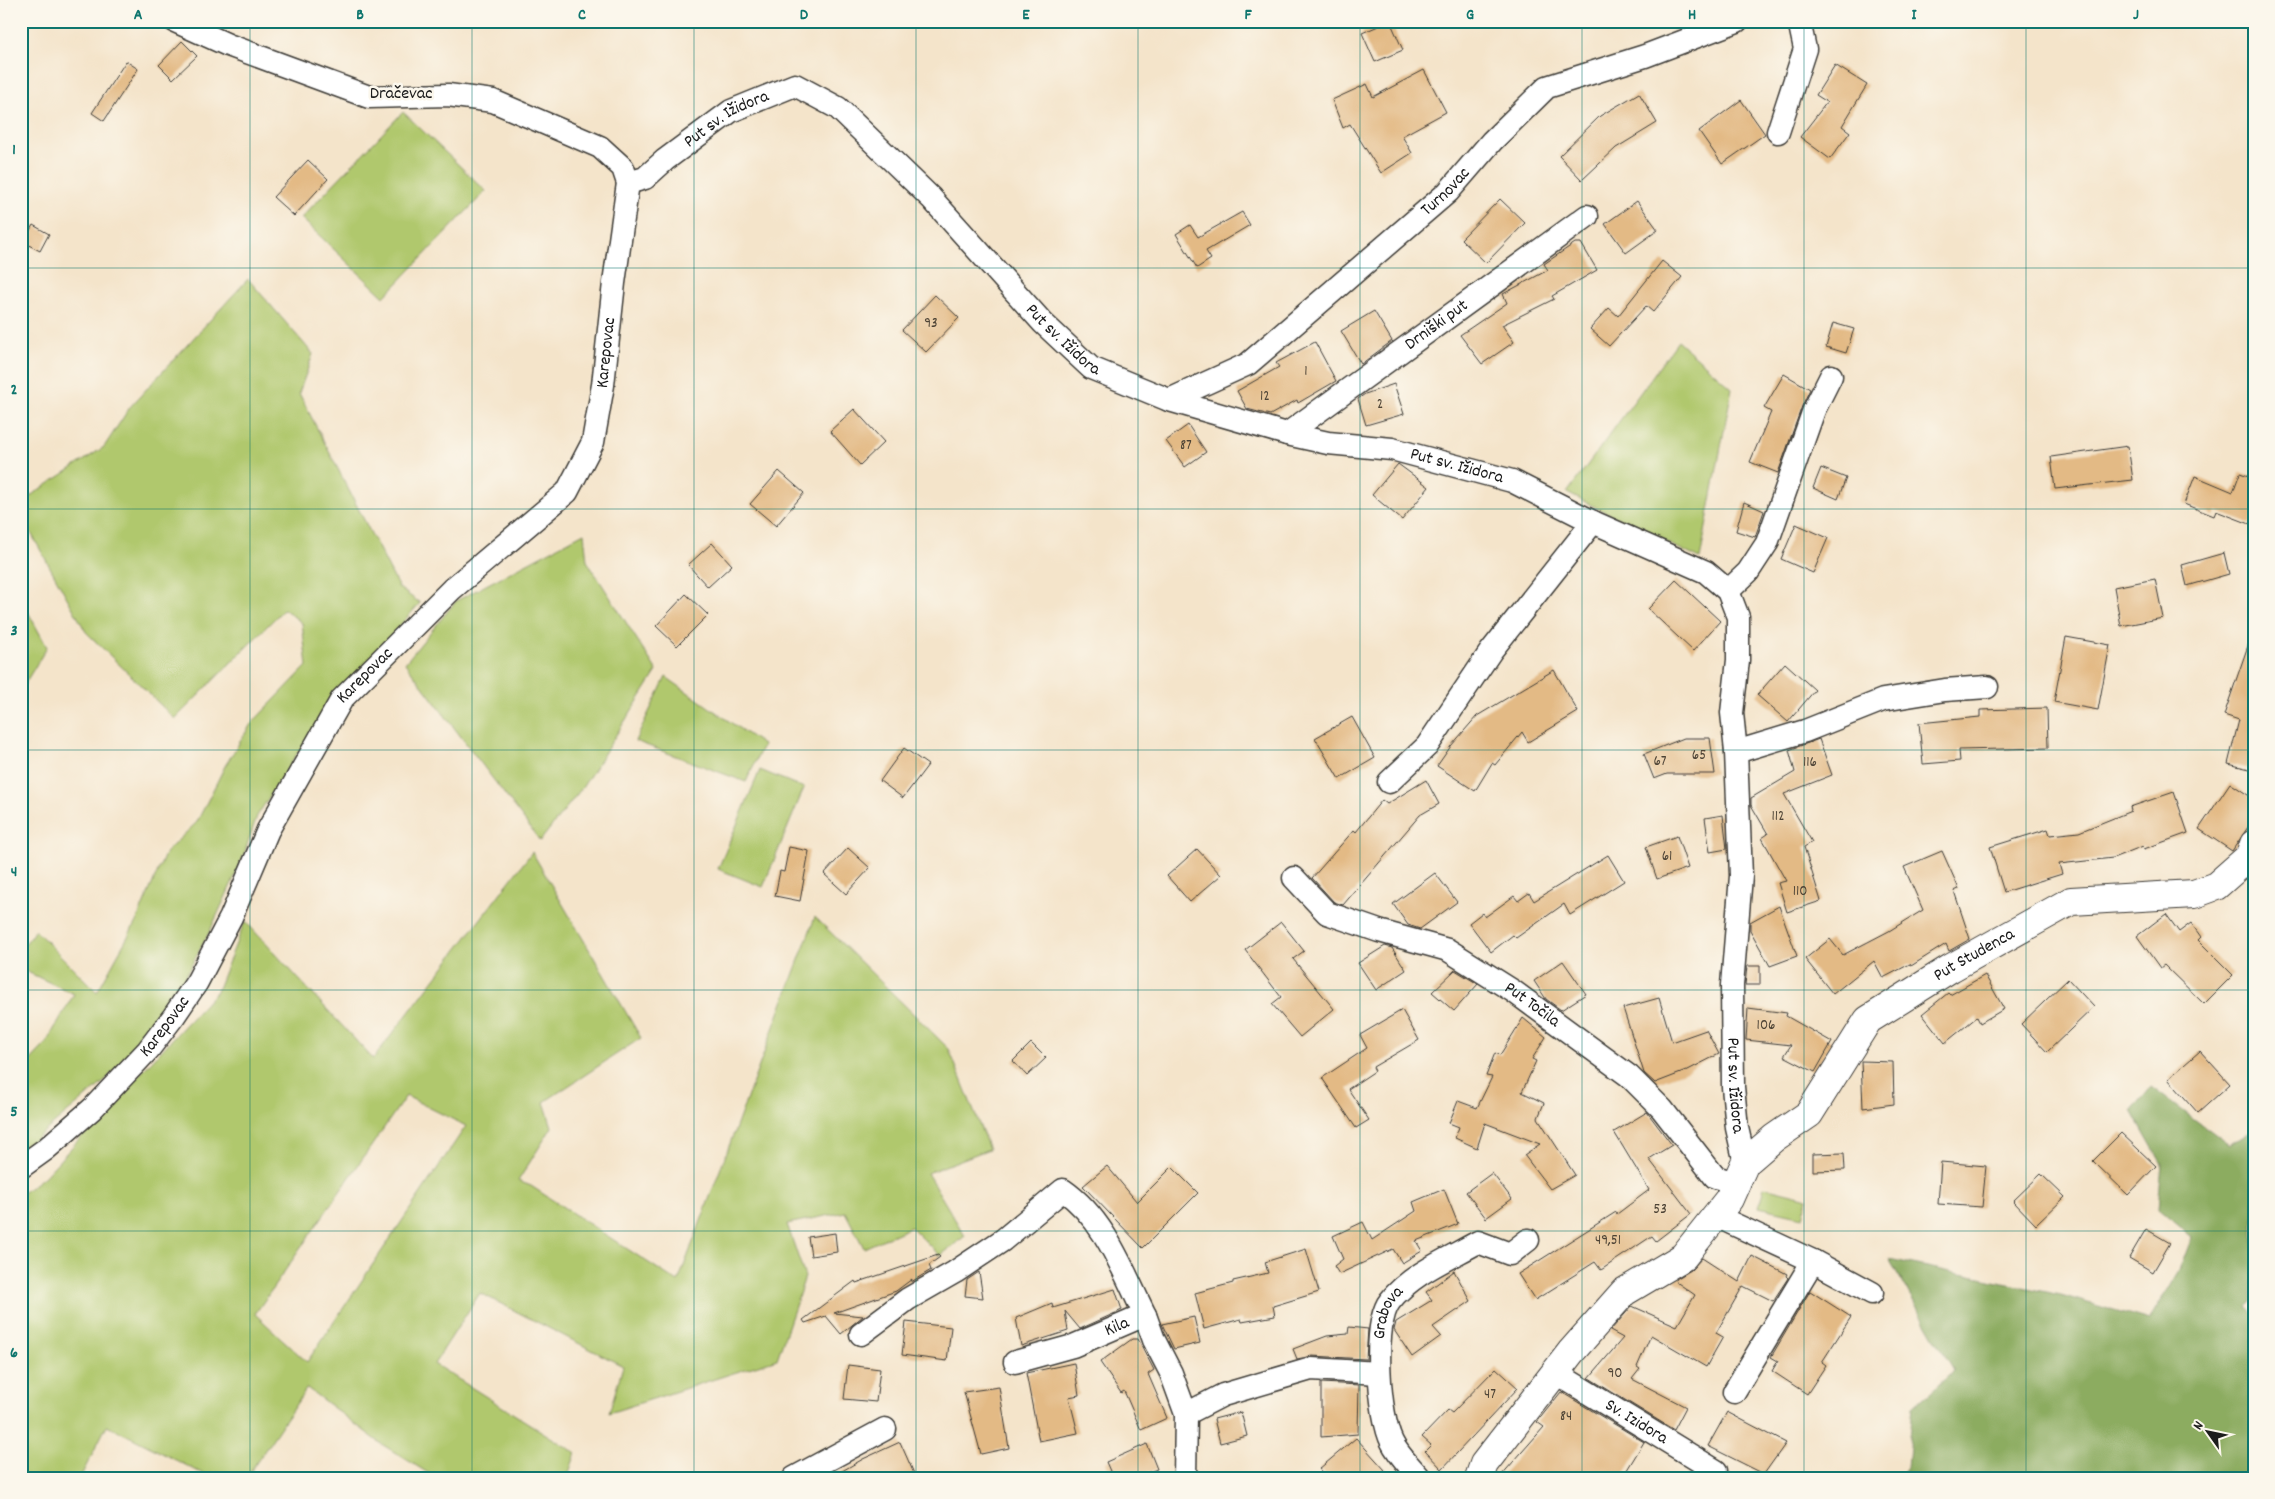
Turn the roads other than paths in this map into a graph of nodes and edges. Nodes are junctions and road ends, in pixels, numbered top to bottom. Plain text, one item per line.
1 (175, 21) edge
2 (1737, 21) edge
3 (1799, 21) edge
4 (1778, 132) dead end
5 (626, 175) junction
6 (1587, 216) dead end
7 (1832, 376) dead end
8 (1169, 400) junction
9 (1287, 434) junction
10 (1593, 522) junction
11 (1728, 591) junction
12 (1987, 687) dead end
13 (1736, 752) junction
14 (1389, 782) dead end
15 (2254, 844) edge
16 (1294, 878) dead end
17 (21, 1167) edge
18 (1741, 1173) junction
19 (1716, 1216) junction
20 (1528, 1240) dead end
21 (1813, 1261) junction
22 (1872, 1294) dead end
23 (1145, 1315) junction
24 (861, 1334) dead end
25 (1015, 1362) dead end
26 (1556, 1372) junction
27 (1379, 1373) junction
28 (1734, 1392) dead end
29 (1186, 1414) junction
30 (885, 1429) dead end
31 (1716, 1471) dead end
32 (1480, 1477) edge
33 (794, 1478) edge
34 (1185, 1478) edge
35 (1420, 1478) edge

1 - 5 street, Dračevac
2 - 8 street, Turnovac
3 - 4 street
5 - 8 street, Put sv. Ižidora
5 - 17 street, Karepovac
6 - 9 street, Drniški put
7 - 11 street
8 - 9 street, Put sv. Ižidora
9 - 10 street, Put sv. Ižidora
10 - 11 street, Put sv. Ižidora
10 - 14 street
11 - 13 street, Put sv. Ižidora
12 - 13 street
13 - 18 street, Put sv. Ižidora
15 - 18 street, Put Studenca
16 - 18 street, Put Točila
18 - 19 street
19 - 21 street
19 - 26 street
20 - 27 street, Grabova
21 - 22 street
21 - 28 street
23 - 24 street
23 - 25 street, Kila
23 - 29 street, Kila
26 - 31 street, Sv. Izidora
26 - 32 street
27 - 29 street
27 - 35 street, Grabova
29 - 34 street, Kila
30 - 33 street

